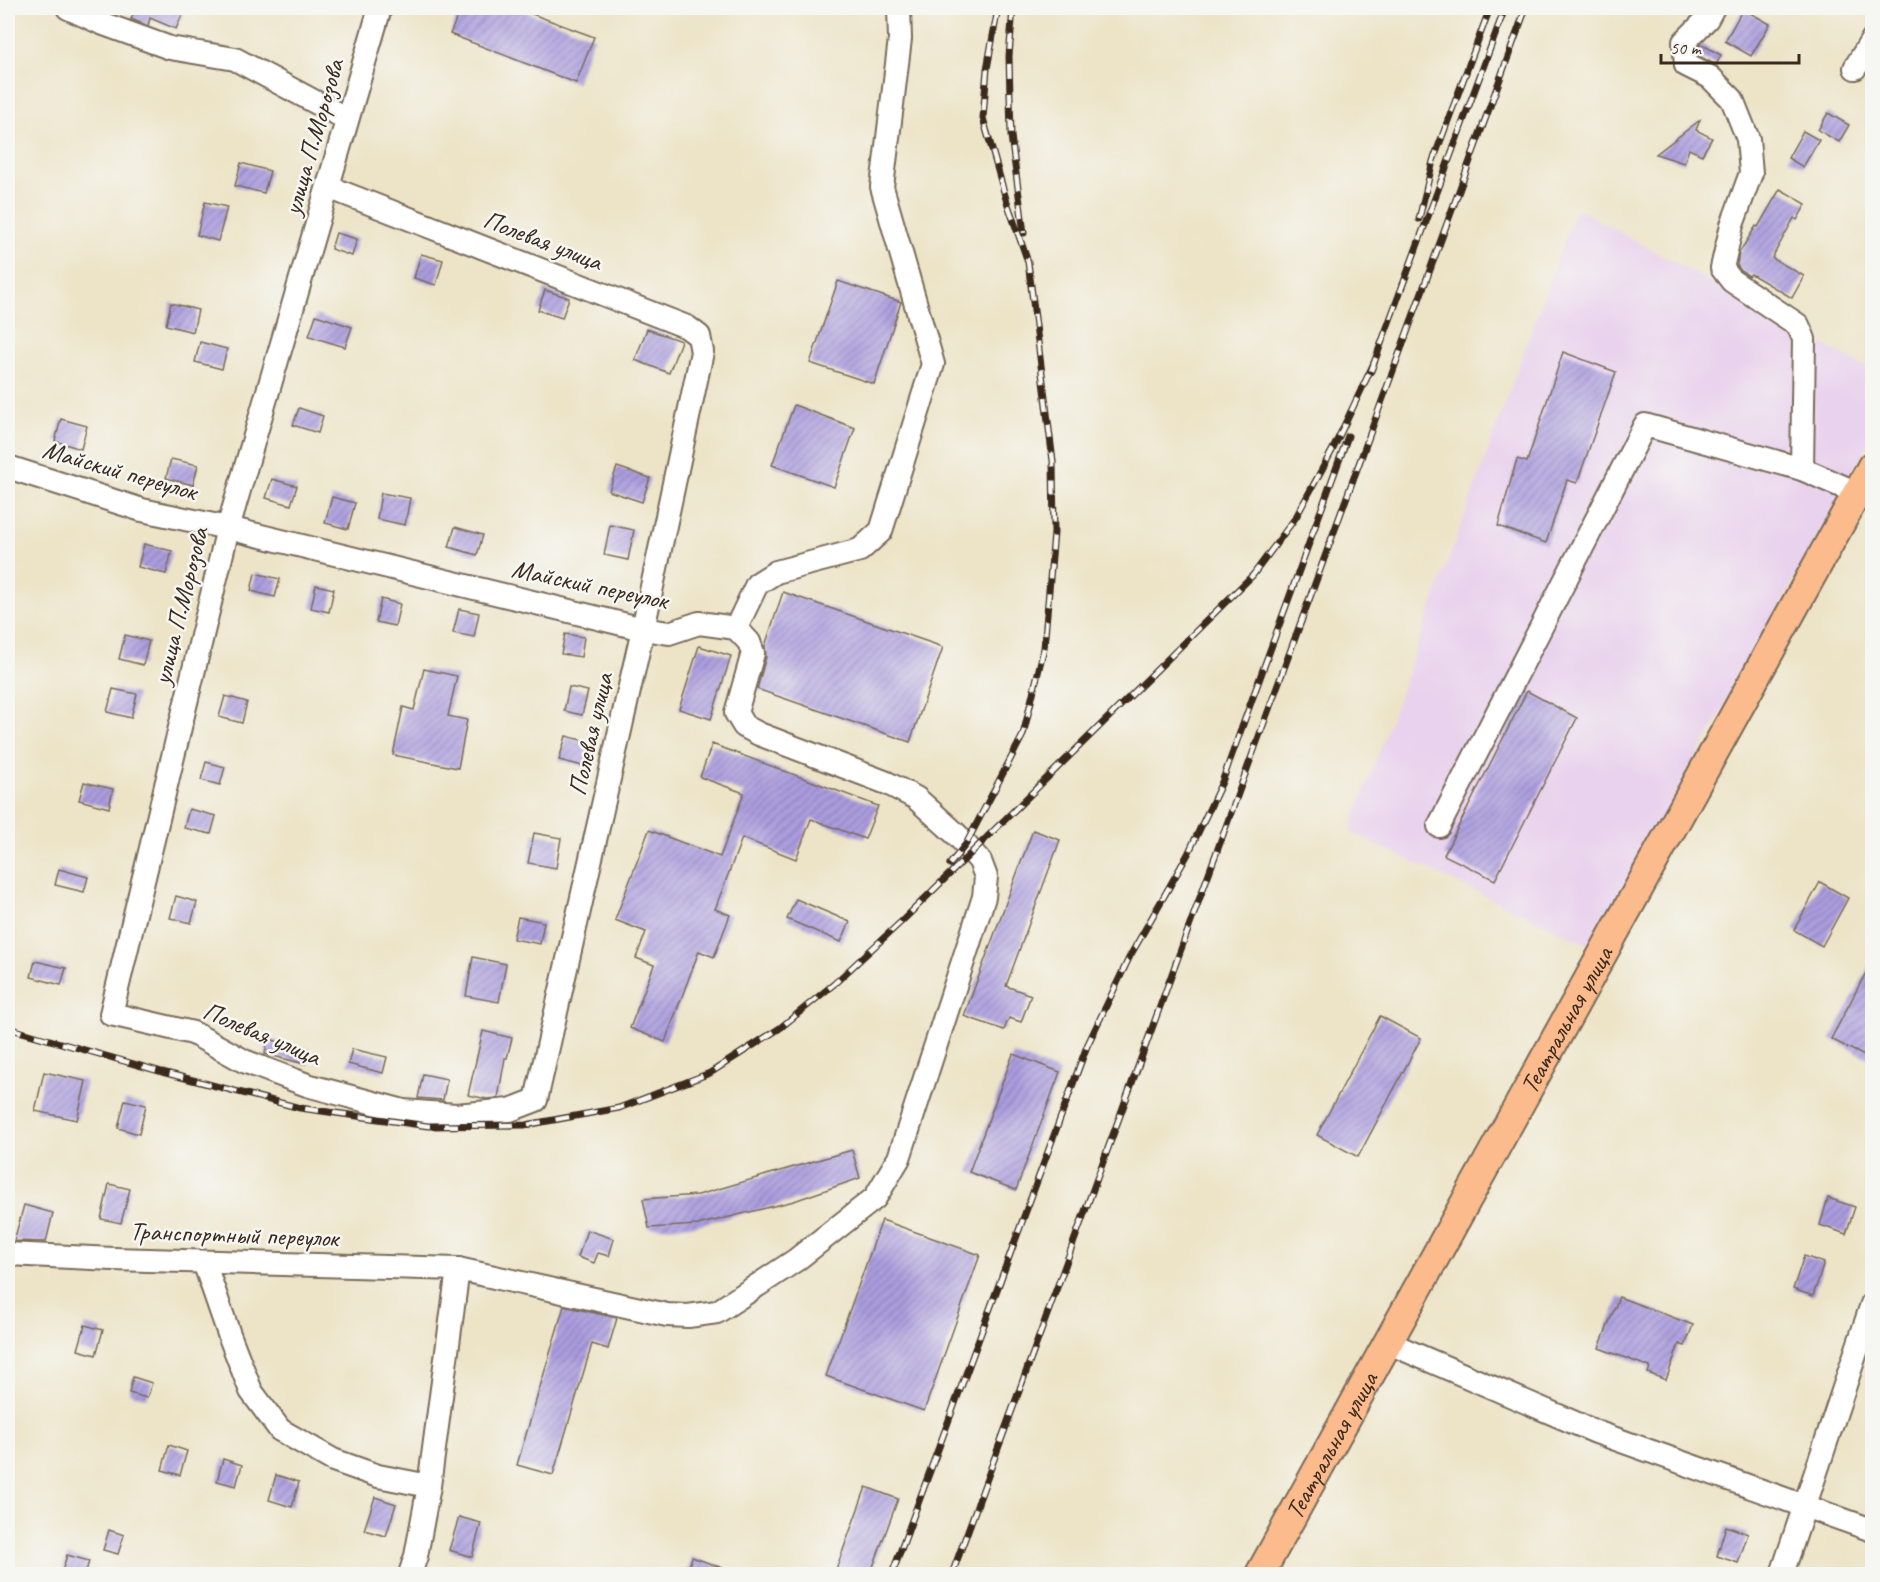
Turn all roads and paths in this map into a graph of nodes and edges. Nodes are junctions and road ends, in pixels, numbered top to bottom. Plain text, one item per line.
1 (68, 8) edge
2 (380, 8) edge
3 (898, 8) edge
4 (1713, 8) edge
5 (1872, 40) edge
6 (1855, 68) dead end
7 (348, 119) junction
8 (328, 187) junction
9 (8, 466) edge
10 (1872, 466) edge
11 (1802, 468) junction
12 (1857, 493) junction
13 (228, 528) junction
14 (736, 628) junction
15 (643, 629) junction
16 (1439, 826) dead end
17 (111, 1014) joint
18 (8, 1254) edge
19 (204, 1262) junction
20 (458, 1269) junction
21 (1872, 1304) edge
22 (1389, 1343) junction
23 (429, 1486) junction
24 (1806, 1506) junction
25 (1872, 1530) edge
26 (410, 1575) edge
27 (1260, 1575) edge
28 (1782, 1575) edge

1 - 7 street
2 - 7 street, улица П.Морозова
3 - 14 street
4 - 11 street
5 - 6 street
7 - 8 street, улица П.Морозова
8 - 13 street, улица П.Морозова
8 - 15 street, Полевая улица
9 - 13 street, Майский переулок
10 - 12 main road, Театральная улица
11 - 12 street
11 - 16 street
12 - 22 main road, Театральная улица
13 - 15 street, Майский переулок
13 - 17 street, улица П.Морозова
14 - 15 street, Майский переулок
14 - 20 street, Транспортный переулок
15 - 17 street, Полевая улица
18 - 19 street, Транспортный переулок
19 - 20 street, Транспортный переулок
19 - 23 street
20 - 23 street
21 - 24 street
22 - 24 street
22 - 27 main road, Театральная улица
23 - 26 street
24 - 25 street
24 - 28 street

